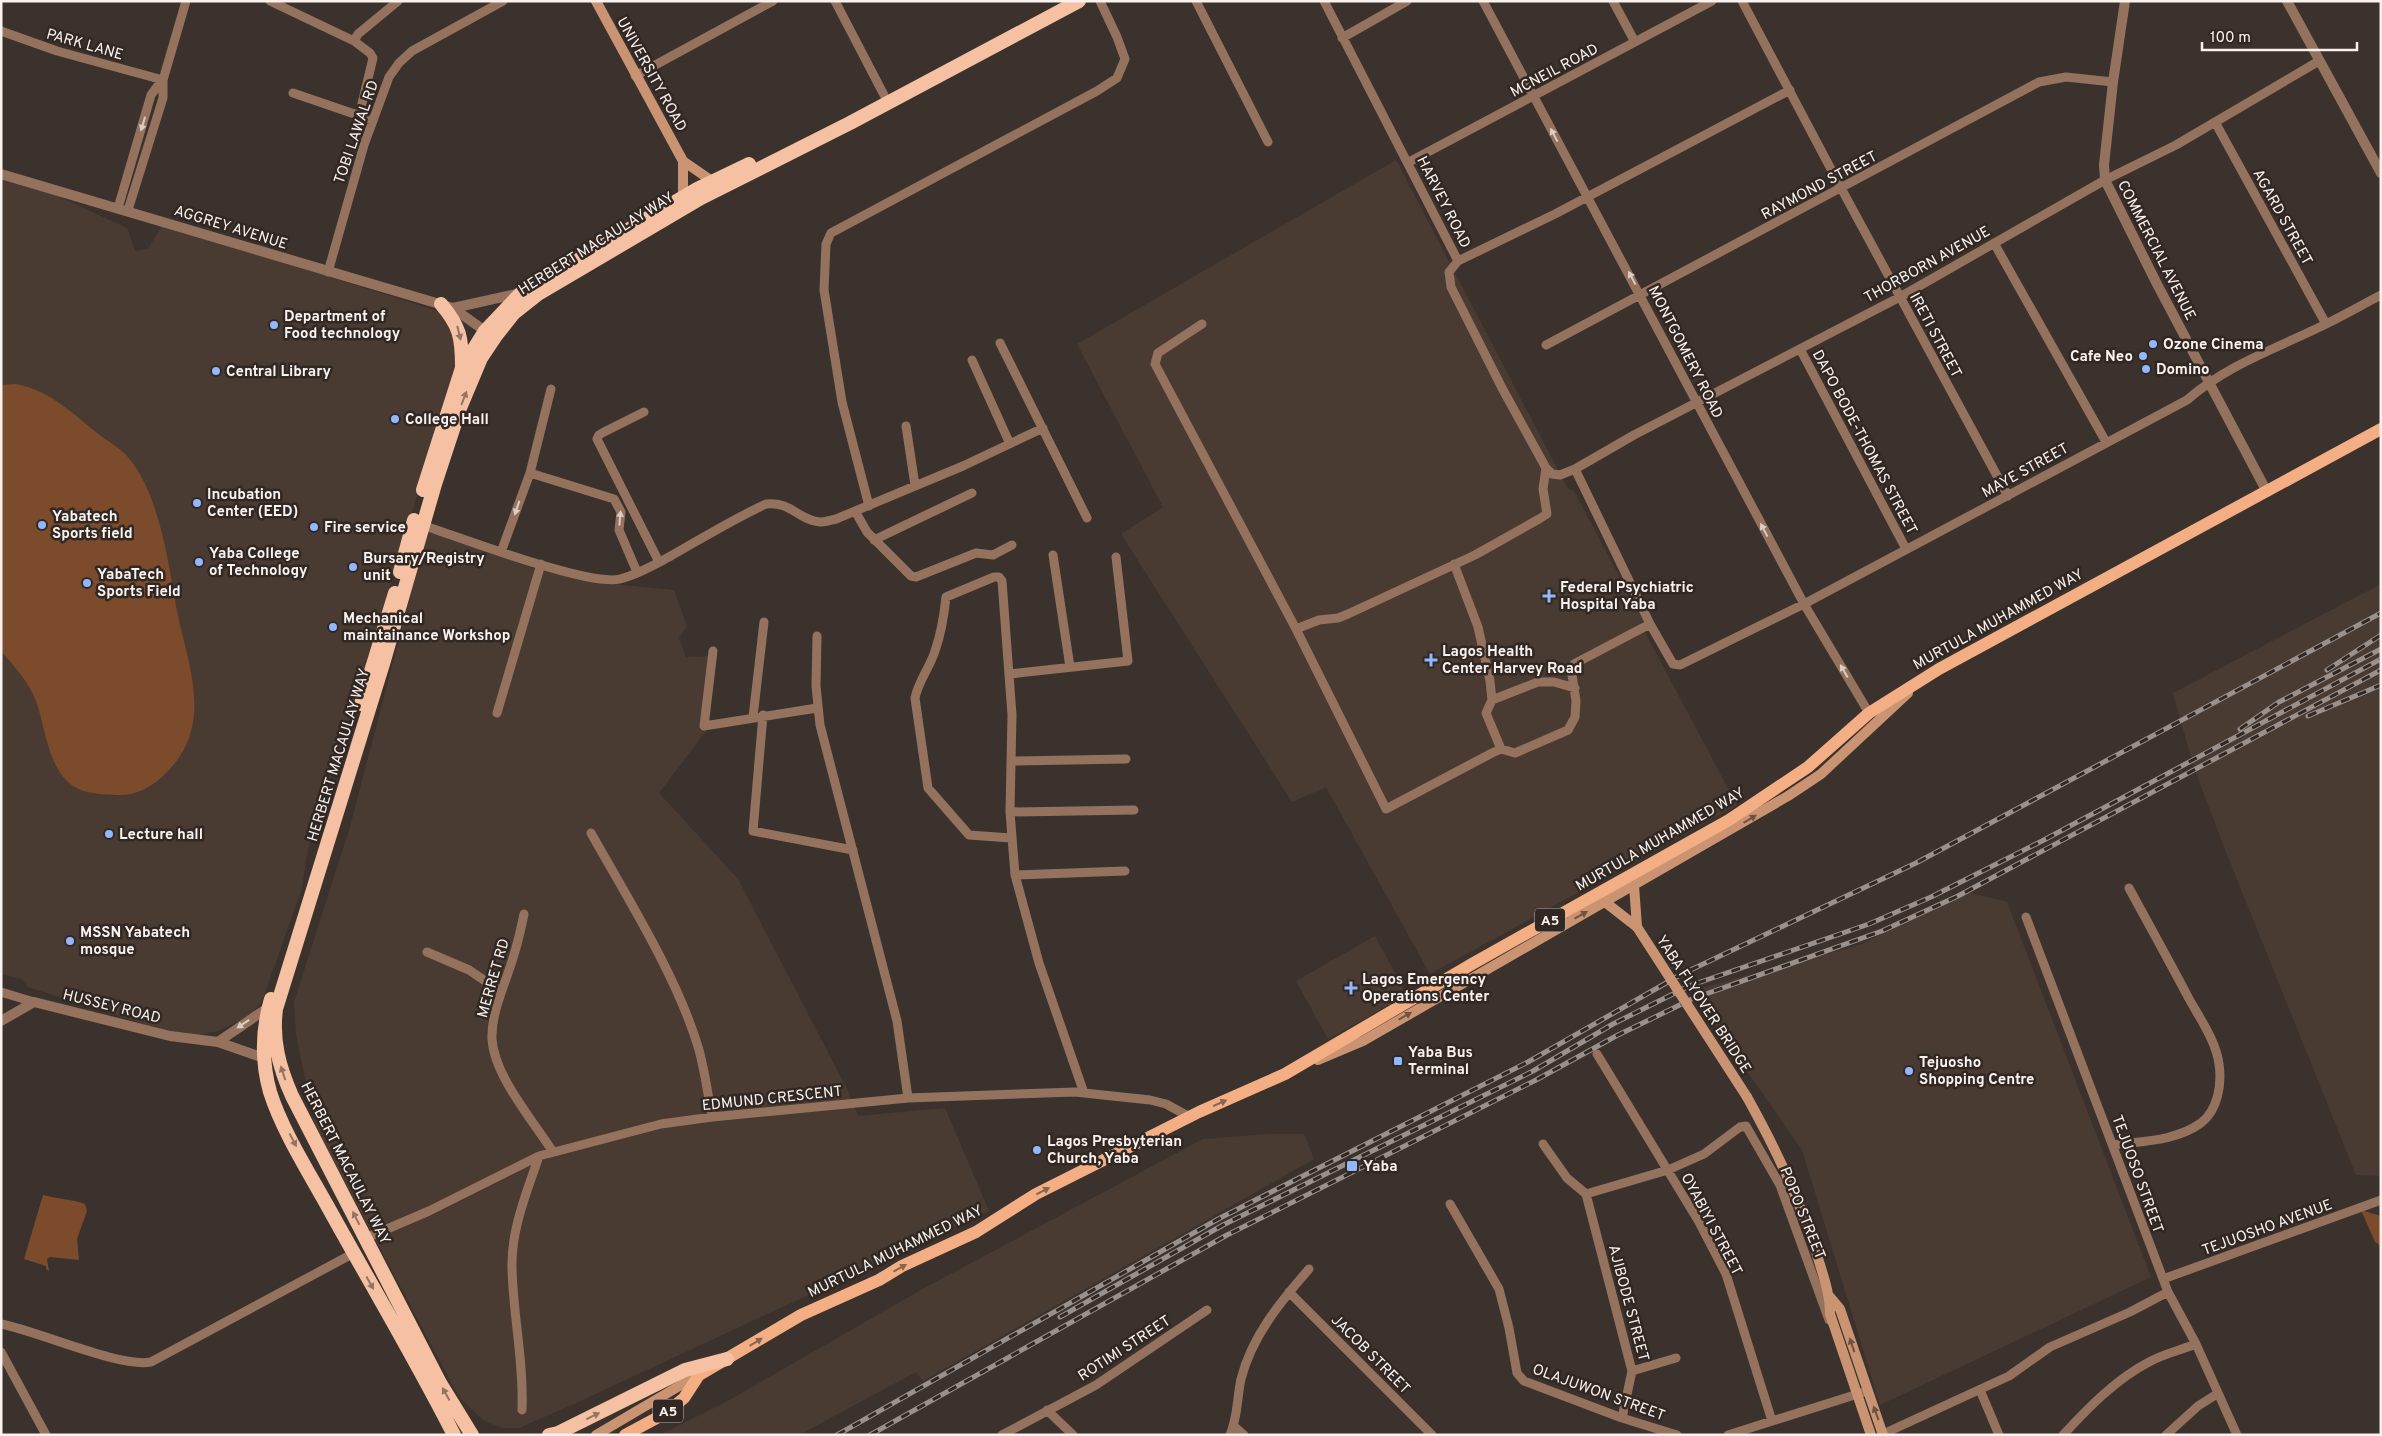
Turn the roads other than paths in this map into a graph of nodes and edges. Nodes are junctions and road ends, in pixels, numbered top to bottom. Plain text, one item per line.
1 (186, 1) edge
2 (270, 1) edge
3 (398, 1) edge
4 (503, 1) edge
5 (596, 1) edge
6 (773, 1) edge
7 (835, 1) edge
8 (1062, 1) edge
9 (1079, 1) edge
10 (1100, 1) edge
11 (1196, 1) edge
12 (1324, 1) edge
13 (1407, 1) edge
14 (1483, 1) edge
15 (1613, 1) edge
16 (1712, 1) edge
17 (1742, 1) edge
18 (2125, 1) edge
19 (2287, 1) edge
20 (1, 31) edge
21 (1342, 38) junction
22 (354, 40) junction
23 (1635, 42) junction
24 (2319, 61) junction
25 (635, 76) junction
26 (163, 80) junction
27 (2113, 82) junction
28 (1790, 90) junction
29 (293, 93) dead end
30 (884, 95) junction
31 (1533, 96) junction
32 (359, 116) junction
33 (372, 120) junction
34 (2215, 122) junction
35 (1268, 142) dead end
36 (683, 161) junction
37 (1409, 162) junction
38 (129, 171) junction
39 (2381, 173) edge
40 (1, 174) edge
41 (139, 174) junction
42 (2105, 180) junction
43 (712, 181) junction
44 (1841, 188) junction
45 (684, 196) junction
46 (1588, 197) junction
47 (123, 209) junction
48 (1994, 243) junction
49 (1458, 261) junction
50 (328, 272) junction
51 (521, 293) junction
52 (2381, 295) edge
53 (1641, 296) junction
54 (1900, 297) junction
55 (447, 306) junction
56 (1202, 324) dead end
57 (2326, 324) junction
58 (485, 330) junction
59 (1000, 343) dead end
60 (1546, 345) dead end
61 (1800, 349) junction
62 (972, 360) dead end
63 (462, 368) junction
64 (2209, 381) junction
65 (551, 388) dead end
66 (1696, 404) junction
67 (644, 412) dead end
68 (906, 426) dead end
69 (1043, 428) junction
70 (2381, 429) edge
71 (2106, 442) junction
72 (1010, 444) junction
73 (1546, 468) junction
74 (1575, 469) junction
75 (530, 473) junction
76 (916, 485) junction
77 (2267, 492) junction
78 (972, 493) dead end
79 (2008, 496) junction
80 (869, 506) junction
81 (855, 511) junction
82 (1087, 518) dead end
83 (422, 525) junction
84 (874, 540) junction
85 (1012, 546) dead end
86 (1906, 549) junction
87 (501, 552) junction
88 (1054, 555) dead end
89 (1116, 557) dead end
90 (658, 562) junction
91 (541, 564) junction
92 (1454, 564) junction
93 (637, 572) junction
94 (1804, 604) junction
95 (764, 622) dead end
96 (1650, 624) junction
97 (1296, 629) junction
98 (817, 636) dead end
99 (714, 650) dead end
100 (1070, 667) junction
101 (1939, 669) junction
102 (1010, 674) junction
103 (1574, 688) junction
104 (1492, 700) junction
105 (818, 708) junction
106 (497, 713) dead end
107 (1869, 714) junction
108 (764, 715) junction
109 (753, 717) junction
110 (1501, 749) junction
111 (1126, 759) dead end
112 (1012, 761) junction
113 (1134, 810) dead end
114 (1010, 812) junction
115 (592, 832) dead end
116 (1012, 838) junction
117 (853, 850) junction
118 (1125, 871) dead end
119 (1015, 875) junction
120 (1634, 885) junction
121 (2129, 888) dead end
122 (1605, 902) junction
123 (524, 914) dead end
124 (2026, 917) dead end
125 (1637, 927) junction
126 (427, 952) dead end
127 (500, 991) junction
128 (1, 992) edge
129 (34, 1002) junction
130 (269, 1007) junction
131 (1, 1021) edge
132 (218, 1042) junction
133 (1597, 1054) dead end
134 (264, 1058) junction
135 (1285, 1074) junction
136 (1084, 1093) junction
137 (908, 1098) junction
138 (1199, 1112) junction
139 (712, 1117) junction
140 (1543, 1144) dead end
141 (2114, 1146) junction
142 (553, 1152) junction
143 (539, 1156) junction
144 (1668, 1170) junction
145 (1586, 1194) junction
146 (2381, 1200) edge
147 (1450, 1204) dead end
148 (366, 1238) junction
149 (354, 1253) junction
150 (1309, 1269) dead end
151 (2163, 1279) junction
152 (1289, 1292) junction
153 (2168, 1292) junction
154 (1830, 1297) junction
155 (1207, 1310) dead end
156 (1, 1324) edge
157 (1838, 1338) junction
158 (2196, 1344) junction
159 (1, 1352) edge
160 (1676, 1358) dead end
161 (727, 1359) junction
162 (1632, 1371) junction
163 (699, 1375) junction
164 (1980, 1390) junction
165 (1863, 1393) junction
166 (2218, 1394) junction
167 (522, 1410) dead end
168 (1047, 1410) junction
169 (1622, 1418) junction
170 (1772, 1421) junction
171 (1232, 1430) edge
172 (450, 1431) edge
173 (1739, 1433) edge
174 (476, 1434) edge
175 (1883, 1434) edge
176 (46, 1435) edge
177 (548, 1435) edge
178 (596, 1435) edge
179 (625, 1435) edge
180 (1002, 1435) edge
181 (1073, 1435) edge
182 (1244, 1435) edge
183 (1432, 1435) edge
184 (1677, 1435) edge
185 (1728, 1435) edge
186 (1871, 1435) edge
187 (1999, 1435) edge
188 (2063, 1435) edge
189 (2166, 1435) edge
190 (2237, 1435) edge

1 - 26 street
2 - 22 street
3 - 22 street
4 - 33 street, TOBI LAWAL RD
5 - 25 main road, UNIVERSITY ROAD
6 - 25 street
7 - 30 street
8 - 30 highway, HERBERT MACAULAY WAY
83 -> 9 highway, HERBERT MACAULAY WAY
10 - 80 street
11 - 35 street
12 - 21 street, HARVEY ROAD
13 - 21 street
14 - 31 street, MONTGOMERY ROAD
15 - 23 street
16 - 23 street, MCNEIL ROAD
17 - 28 street, IRETI STREET
18 - 27 street, COMMERCIAL AVENUE
19 - 24 street
20 - 26 street, PARK LANE
21 - 37 street, HARVEY ROAD
22 - 32 street
23 - 31 street, MCNEIL ROAD
24 - 34 street, THORBORN AVENUE
24 - 39 street
25 - 36 main road, UNIVERSITY ROAD
26 -> 38 street
26 - 41 street
27 - 42 street, COMMERCIAL AVENUE
27 - 44 street, RAYMOND STREET
28 - 44 street, IRETI STREET
28 - 46 street
29 - 32 street
30 - 43 highway, HERBERT MACAULAY WAY
31 - 37 street, MCNEIL ROAD
46 -> 31 street, MONTGOMERY ROAD
32 - 33 street
33 - 50 street, TOBI LAWAL RD
34 - 42 street, THORBORN AVENUE
34 - 57 street, AGARD STREET
36 - 43 main road
36 - 45 main road
37 - 49 street, HARVEY ROAD
38 - 41 street
38 - 47 street
40 - 47 street, AGGREY AVENUE
41 - 47 street
42 - 48 street, THORBORN AVENUE
42 - 64 street, COMMERCIAL AVENUE
43 - 45 highway, HERBERT MACAULAY WAY
44 - 53 street, RAYMOND STREET
44 - 54 street, IRETI STREET
45 - 51 highway, HERBERT MACAULAY WAY
46 - 49 street
53 -> 46 street, MONTGOMERY ROAD
47 - 50 street, AGGREY AVENUE
48 - 54 street, THORBORN AVENUE
48 - 71 street
49 - 73 street, HARVEY ROAD
50 - 55 street, AGGREY AVENUE
51 - 55 street
51 - 58 highway, HERBERT MACAULAY WAY
52 - 57 street, MAYE STREET
53 - 60 street, RAYMOND STREET
53 - 66 street, MONTGOMERY ROAD
54 - 61 street, THORBORN AVENUE
54 - 79 street, IRETI STREET
55 - 58 street
55 -> 63 highway
56 - 97 street
57 - 64 street, MAYE STREET
58 - 63 highway, HERBERT MACAULAY WAY
59 - 69 street
61 - 66 street, THORBORN AVENUE
61 - 86 street, DAPO BODE-THOMAS STREET
62 - 72 street
63 - 130 highway, HERBERT MACAULAY WAY
64 - 71 street, MAYE STREET
64 - 77 street, COMMERCIAL AVENUE
65 - 75 street
66 - 74 street, THORBORN AVENUE
94 -> 66 street, MONTGOMERY ROAD
67 - 90 street
68 - 76 street
69 - 72 street
69 - 82 street
70 - 77 main road, MURTULA MUHAMMED WAY / A5
71 - 79 street, MAYE STREET
72 - 76 street
73 - 74 street, THORBORN AVENUE
73 - 92 street
74 - 96 street
75 -> 87 street
93 -> 75 street
76 - 80 street
77 - 101 main road, MURTULA MUHAMMED WAY / A5
78 - 84 street
79 - 86 street, MAYE STREET
80 - 81 street
81 - 84 street
81 - 90 street
83 - 87 street
148 -> 83 highway, HERBERT MACAULAY WAY
84 - 85 street
86 - 94 street, MAYE STREET
87 - 91 street
88 - 100 street
89 - 100 street
90 - 93 street
91 - 93 street
91 - 106 street
92 - 97 street
92 - 104 street
94 - 96 street, MAYE STREET
107 -> 94 street, MONTGOMERY ROAD
95 - 109 street
96 - 103 street
97 - 110 street
98 - 105 street
99 - 109 street
100 - 102 street
101 - 107 main road, MURTULA MUHAMMED WAY / A5
120 -> 101 main road
102 - 112 street
102 - 116 street
103 - 104 street
103 - 110 street
104 - 110 street
105 - 108 street
105 - 117 street
107 - 135 main road, MURTULA MUHAMMED WAY / A5
108 - 109 street
108 - 117 street
111 - 112 street
112 - 114 street
113 - 114 street
114 - 116 street
115 - 139 street
116 - 119 street
117 - 137 street
118 - 119 street
119 - 136 street
120 - 122 main road
120 - 125 main road, YABA FLYOVER BRIDGE
121 - 141 street
122 - 125 main road, YABA FLYOVER BRIDGE
135 -> 122 main road
123 - 127 street, MERRET RD
124 - 141 street, TEJUOSO STREET
125 - 154 main road, YABA FLYOVER BRIDGE, bridge
126 - 127 street
127 - 142 street, MERRET RD
128 - 129 street, HUSSEY ROAD
129 - 131 street
129 - 132 street, HUSSEY ROAD
130 -> 132 street
130 - 134 highway, HERBERT MACAULAY WAY
132 - 134 street, HUSSEY ROAD
133 - 144 street, OYABIYI STREET
134 -> 149 highway, HERBERT MACAULAY WAY
138 -> 135 main road, MURTULA MUHAMMED WAY / A5
136 - 137 street, EDMUND CRESCENT
136 - 138 street, EDMUND CRESCENT
137 - 139 street, EDMUND CRESCENT
161 -> 138 main road, MURTULA MUHAMMED WAY / A5
139 - 142 street, EDMUND CRESCENT
140 - 145 street
141 - 151 street, TEJUOSO STREET
142 - 143 street, EDMUND CRESCENT
143 - 148 street, EDMUND CRESCENT
143 - 167 street
144 - 145 street, POPO STREET
144 - 157 street, POPO STREET
144 - 170 street, OYABIYI STREET
145 - 162 street, AJIBODE STREET
146 - 151 street, TEJUOSHO AVENUE
147 - 169 street, OLAJUWON STREET
174 -> 148 highway, HERBERT MACAULAY WAY
149 - 156 street
149 -> 172 highway, HERBERT MACAULAY WAY
150 - 152 street
151 - 153 street, TEJUOSO STREET
152 - 171 street
152 - 183 street, JACOB STREET
153 - 158 street, TEJUOSO STREET
153 - 164 street
154 - 157 main road
165 -> 154 main road
155 - 168 street, ROTIMI STREET
157 - 165 main road
158 - 166 street, TEJUOSO STREET
158 - 188 street
159 - 176 street
160 - 162 street
161 - 163 main road, MURTULA MUHAMMED WAY / A5
177 -> 161 highway
162 - 169 street, AJIBODE STREET
163 - 178 main road
163 - 179 main road, A5
164 - 175 street
164 - 187 street
165 - 170 street
175 -> 165 main road
165 - 186 main road
166 - 189 street
166 - 190 street, TEJUOSO STREET
168 - 180 street, ROTIMI STREET
168 - 181 street
169 - 184 street, OLAJUWON STREET
170 - 173 street
171 - 182 street
173 - 185 street

